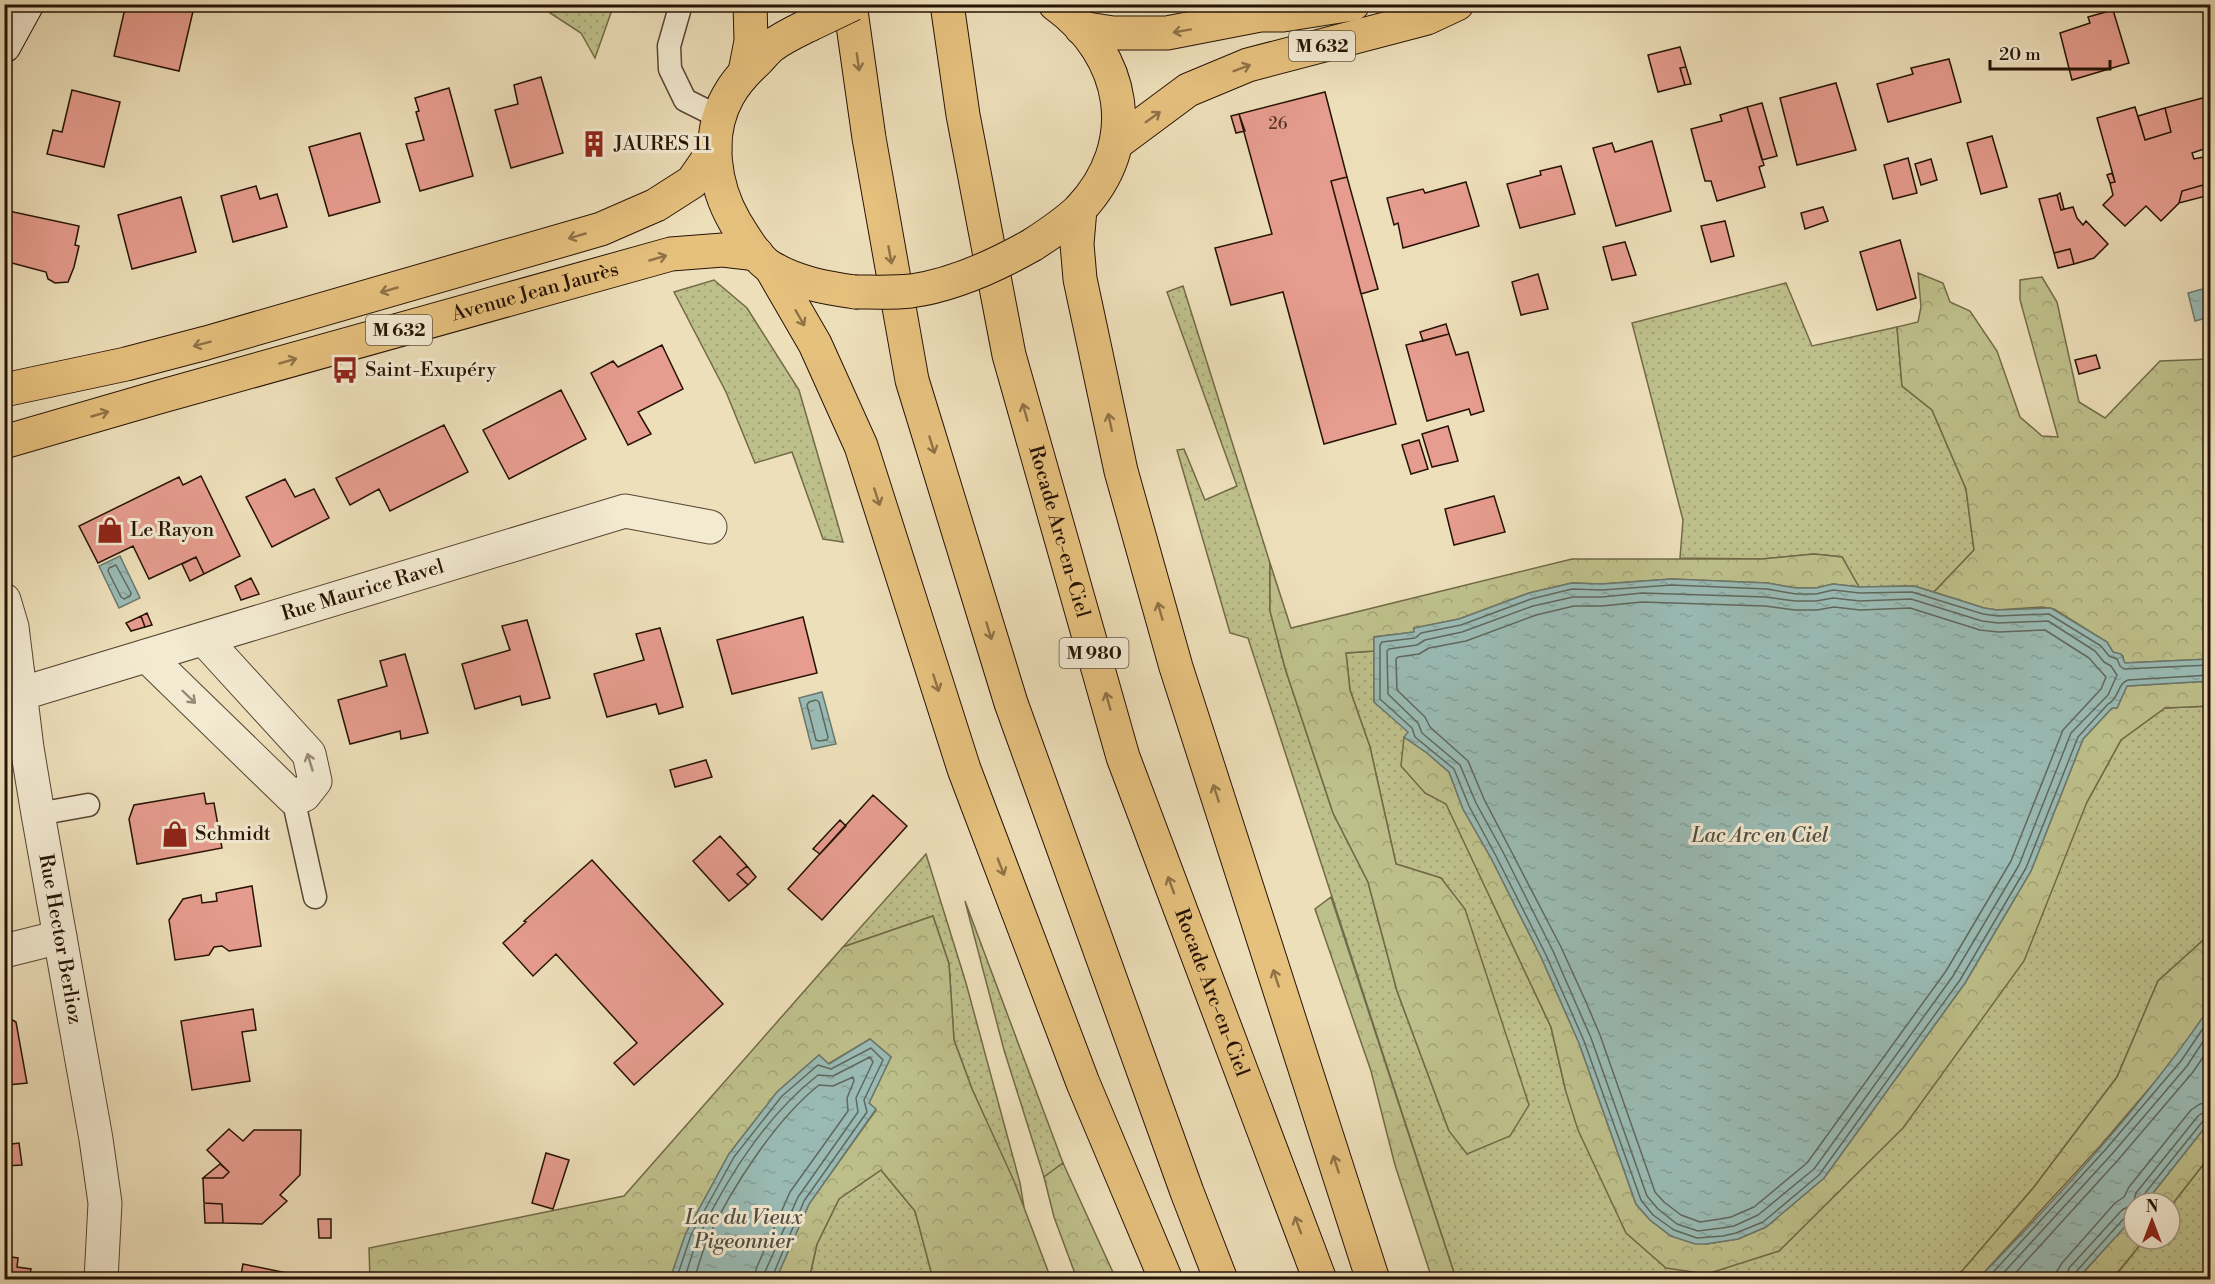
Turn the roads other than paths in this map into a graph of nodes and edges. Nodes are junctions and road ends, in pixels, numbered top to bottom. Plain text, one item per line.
1 (681, 4) edge
2 (750, 4) edge
3 (851, 4) edge
4 (947, 4) edge
5 (1056, 4) edge
6 (1353, 4) edge
7 (1457, 4) edge
8 (1268, 10) edge
9 (1081, 28) junction
10 (745, 72) junction
11 (719, 117) junction
12 (1118, 142) junction
13 (715, 149) junction
14 (1080, 209) junction
15 (764, 261) junction
16 (4, 390) edge
17 (4, 442) edge
18 (710, 527) dead end
19 (4, 600) edge
20 (204, 639) junction
21 (147, 656) junction
22 (20, 694) junction
23 (293, 798) junction
24 (88, 806) dead end
25 (38, 814) junction
26 (315, 897) dead end
27 (60, 937) junction
28 (4, 951) edge
29 (101, 1280) edge
30 (1166, 1280) edge
31 (1221, 1280) edge
32 (1320, 1280) edge
33 (1373, 1280) edge

1 - 11 lane
2 - 10 main road
3 - 10 main road, bridge
3 -> 31 main road
32 -> 4 main road, Rocade Arc-en-Ciel / M 980
5 - 9 main road
6 - 8 main road, M 632
12 -> 7 main road, M 632
8 -> 9 main road, M 632
9 - 12 main road
10 - 11 main road
11 - 13 main road
12 - 14 main road, Avenue Jean Jaurès
13 - 15 main road
13 -> 16 main road, M 632
14 - 15 main road, Avenue Jean Jaurès, bridge
33 -> 14 main road
17 -> 15 main road, Avenue Jean Jaurès / M 632
15 -> 30 main road
18 - 20 street, Rue Maurice Ravel
19 - 22 street, Rue Hector Berlioz
20 - 21 street, Rue Maurice Ravel
23 -> 20 street
21 - 22 street, Rue Maurice Ravel
21 -> 23 street
22 - 25 street, Rue Hector Berlioz
23 - 26 lane
24 - 25 lane
25 - 27 street, Rue Hector Berlioz
27 - 28 street
27 - 29 street, Rue Hector Berlioz

